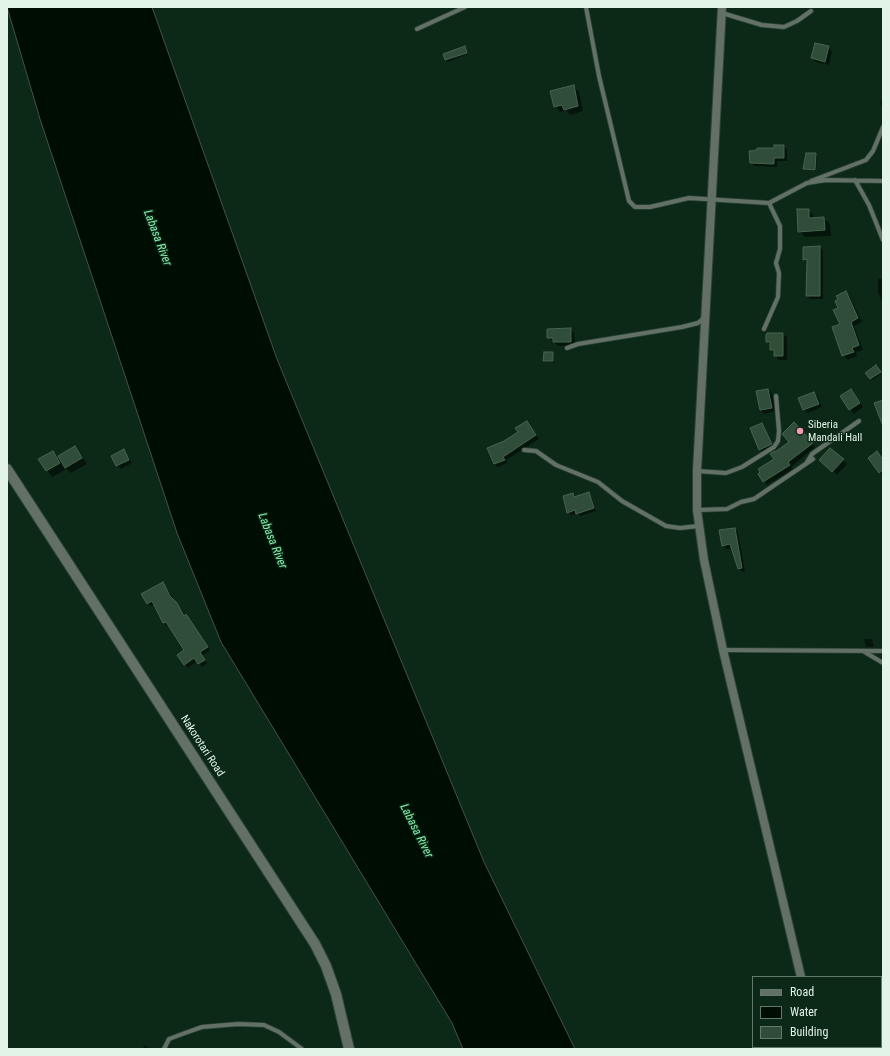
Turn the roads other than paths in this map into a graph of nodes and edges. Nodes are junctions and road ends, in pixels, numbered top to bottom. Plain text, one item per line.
1 (465, 7) edge
2 (586, 7) edge
3 (722, 10) edge
4 (811, 10) dead end
5 (417, 29) dead end
6 (883, 127) edge
7 (854, 180) junction
8 (883, 181) edge
9 (807, 183) junction
10 (711, 200) junction
11 (769, 202) junction
12 (883, 240) edge
13 (705, 317) junction
14 (764, 329) dead end
15 (567, 348) dead end
16 (776, 396) dead end
17 (859, 421) dead end
18 (524, 450) dead end
19 (813, 459) dead end
20 (807, 462) junction
21 (7, 469) edge
22 (696, 471) junction
23 (697, 510) junction
24 (698, 526) junction
25 (723, 650) junction
26 (862, 651) junction
27 (883, 651) edge
28 (883, 663) edge
29 (801, 976) edge
30 (164, 1049) edge
31 (302, 1049) edge
32 (349, 1049) edge

1 - 5 lane
2 - 10 lane
3 - 4 lane
3 - 10 street
6 - 9 lane
7 - 8 lane
7 - 9 lane
7 - 12 lane
9 - 11 lane
10 - 11 lane
10 - 13 street
11 - 14 lane
13 - 15 lane
13 - 22 street
16 - 22 lane
17 - 20 lane
18 - 24 lane
19 - 20 lane
20 - 23 lane
21 - 32 street, Nakorotari Road
22 - 23 street
23 - 24 street
24 - 25 street
25 - 26 lane
25 - 29 street
26 - 27 lane
26 - 28 lane
30 - 31 lane

